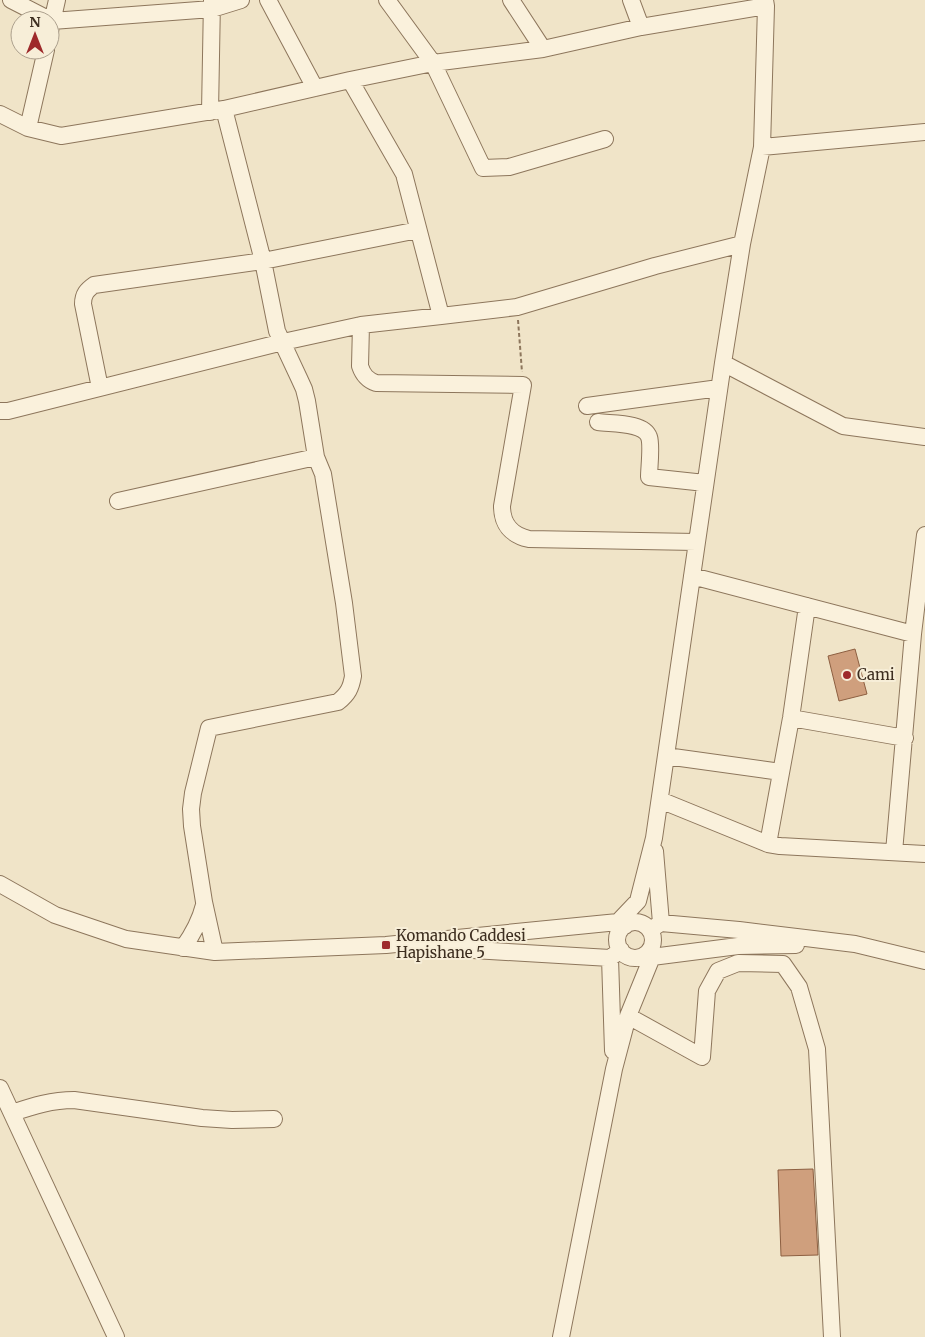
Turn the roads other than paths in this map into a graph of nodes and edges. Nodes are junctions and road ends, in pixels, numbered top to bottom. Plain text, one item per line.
1 (11, 0) edge
2 (241, 0) edge
3 (268, 0) edge
4 (387, 0) edge
5 (511, 0) edge
6 (631, 0) edge
7 (766, 3) edge
8 (212, 5) edge
9 (26, 10) edge
10 (60, 25) edge
11 (641, 27) junction
12 (543, 49) junction
13 (44, 60) edge
14 (433, 63) junction
15 (350, 80) junction
16 (315, 88) junction
17 (217, 110) junction
18 (0, 114) edge
19 (28, 128) junction
20 (925, 132) edge
21 (606, 139) dead end
22 (762, 147) junction
23 (418, 230) junction
24 (742, 244) junction
25 (263, 261) junction
26 (441, 316) junction
27 (361, 325) junction
28 (283, 342) junction
29 (723, 364) junction
30 (100, 388) junction
31 (719, 388) junction
32 (586, 406) dead end
33 (0, 411) edge
34 (598, 422) dead end
35 (925, 437) edge
36 (316, 456) junction
37 (705, 483) junction
38 (118, 501) dead end
39 (925, 535) edge
40 (696, 542) junction
41 (692, 576) junction
42 (807, 606) junction
43 (914, 634) junction
44 (791, 718) junction
45 (905, 738) junction
46 (666, 756) junction
47 (781, 772) junction
48 (660, 800) junction
49 (654, 838) junction
50 (768, 844) junction
51 (894, 852) junction
52 (925, 854) edge
53 (0, 884) edge
54 (204, 902) junction
55 (622, 924) junction
56 (655, 927) junction
57 (856, 944) junction
58 (386, 945) junction
59 (183, 948) junction
60 (215, 952) junction
61 (615, 954) junction
62 (650, 955) junction
63 (925, 961) edge
64 (628, 1016) junction
65 (614, 1069) junction
66 (0, 1088) edge
67 (12, 1113) junction
68 (274, 1119) dead end
69 (116, 1337) edge
70 (561, 1337) edge
71 (832, 1337) edge

1 - 9 street
2 - 8 street
3 - 16 street
4 - 14 street
5 - 12 street
6 - 11 street
7 - 11 street
7 - 22 street
8 - 10 street
8 - 17 street
11 - 12 street
12 - 14 street
13 - 19 street
14 - 15 street
14 - 21 street
15 - 16 street
15 - 23 street
16 - 17 street
17 - 19 street
17 - 25 street
18 - 19 street
20 - 22 street
22 - 24 street
23 - 25 street
23 - 26 street
24 - 26 street
24 - 29 street
25 - 28 street
25 - 30 street
26 - 27 street
27 - 28 street
27 - 40 street
28 - 30 street
28 - 36 street
29 - 31 street
29 - 35 street
30 - 33 street
31 - 32 street
31 - 37 street
34 - 37 street
36 - 38 street
36 - 54 street
37 - 40 street
39 - 43 street
40 - 41 street
41 - 42 street
41 - 46 street
42 - 43 street
42 - 44 street
43 - 45 street
44 - 45 street
44 - 47 street
45 - 51 street
46 - 47 street
46 - 48 street
47 - 50 street
48 - 49 street
48 - 50 street
49 - 55 street
49 - 56 street
50 - 51 street
51 - 52 street
53 - 59 street
54 - 59 street
54 - 60 street
55 - 56 street
55 - 58 street
55 - 61 street
56 - 57 street
56 - 62 street
57 - 62 street
57 - 63 street
58 - 60 street
58 - 61 street
59 - 60 street
61 - 62 street
61 - 65 street
62 - 64 street
64 - 65 street
64 - 71 street
65 - 70 street
66 - 67 street
67 - 68 street
67 - 69 street

